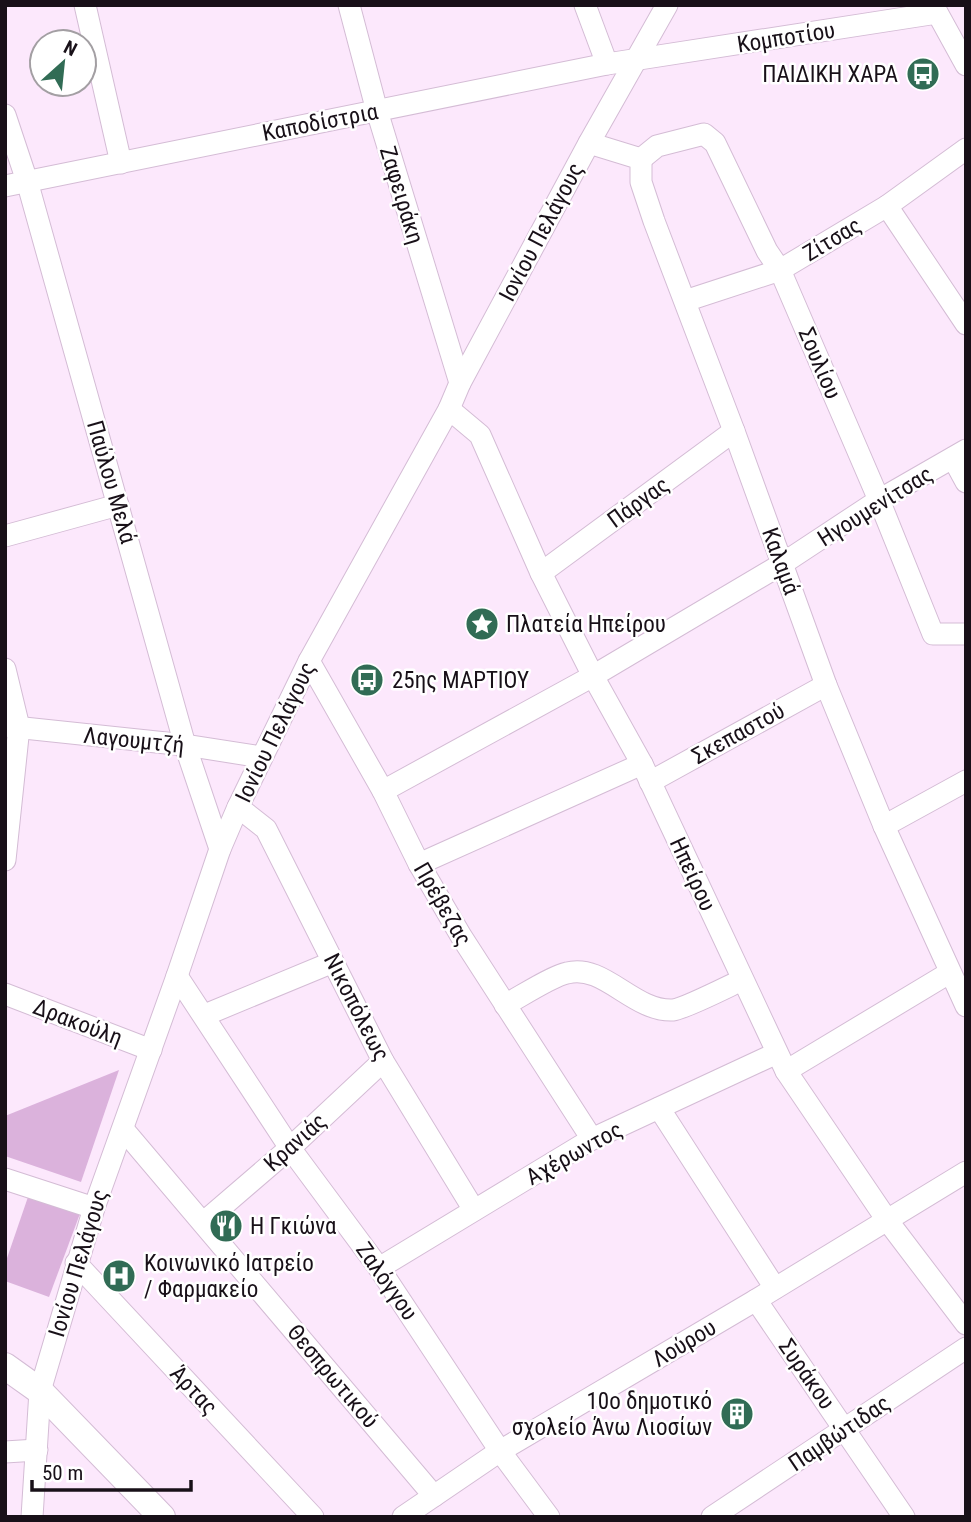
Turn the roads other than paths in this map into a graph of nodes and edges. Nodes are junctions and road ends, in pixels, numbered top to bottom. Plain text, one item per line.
1 (85, 5) edge
2 (349, 5) edge
3 (584, 5) edge
4 (667, 5) edge
5 (935, 9) edge
6 (636, 61) junction
7 (607, 64) junction
8 (966, 65) edge
9 (377, 111) junction
10 (5, 115) edge
11 (589, 143) junction
12 (966, 149) edge
13 (641, 159) junction
14 (121, 163) junction
15 (27, 181) junction
16 (5, 186) edge
17 (887, 206) junction
18 (780, 270) junction
19 (685, 301) junction
20 (966, 324) edge
21 (460, 383) junction
22 (449, 409) junction
23 (734, 430) junction
24 (960, 454) edge
25 (966, 481) edge
26 (879, 500) junction
27 (118, 505) junction
28 (5, 536) edge
29 (782, 564) junction
30 (541, 573) junction
31 (966, 634) edge
32 (309, 661) junction
33 (5, 669) edge
34 (593, 676) junction
35 (826, 685) junction
36 (12, 727) edge
37 (185, 745) junction
38 (262, 757) junction
39 (646, 773) junction
40 (966, 781) edge
41 (383, 792) junction
42 (238, 807) junction
43 (884, 826) junction
44 (220, 849) junction
45 (5, 860) edge
46 (419, 864) junction
47 (334, 962) junction
48 (950, 974) junction
49 (177, 976) junction
50 (743, 980) junction
51 (5, 994) edge
52 (505, 1005) junction
53 (966, 1006) edge
54 (205, 1015) junction
55 (151, 1050) junction
56 (383, 1061) junction
57 (781, 1062) junction
58 (659, 1108) junction
59 (123, 1129) junction
60 (592, 1139) junction
61 (290, 1148) junction
62 (966, 1172) edge
63 (5, 1180) edge
64 (94, 1208) junction
65 (474, 1210) junction
66 (887, 1220) junction
67 (204, 1222) junction
68 (76, 1263) junction
69 (379, 1268) junction
70 (775, 1288) junction
71 (756, 1300) junction
72 (966, 1324) edge
73 (966, 1348) edge
74 (5, 1366) edge
75 (40, 1391) junction
76 (845, 1429) junction
77 (37, 1450) junction
78 (500, 1451) junction
79 (5, 1452) edge
80 (434, 1496) junction
81 (32, 1517) edge
82 (162, 1517) edge
83 (313, 1517) edge
84 (403, 1517) edge
85 (548, 1517) edge
86 (712, 1517) edge
87 (904, 1517) edge

1 - 14 street
2 - 9 street, Ζαφειράκη
3 - 7 street
4 - 6 street, Ιονίου Πελάγους
5 - 6 street, Κομποτίου
5 - 8 street
6 - 7 street, Καποδίστρια
6 - 11 street, Ιονίου Πελάγους
7 - 9 street, Καποδίστρια
9 - 14 street, Καποδίστρια
9 - 21 street, Ζαφειράκη
10 - 15 street, Παύλου Μελά
11 - 13 street
11 - 21 street, Ιονίου Πελάγους
12 - 17 street, Ζίτσας
13 - 18 street, Σουλίου
13 - 19 street, Καλαμά
14 - 15 street, Καποδίστρια
15 - 16 street, Καποδίστρια
15 - 27 street, Παύλου Μελά
17 - 18 street, Ζίτσας
17 - 20 street
18 - 19 street, Ζίτσας
18 - 26 street, Σουλίου
19 - 23 street, Καλαμά
21 - 22 street, Ιονίου Πελάγους
22 - 30 street, Ηπείρου
22 - 32 street, Ιονίου Πελάγους
23 - 29 street, Καλαμά
23 - 30 street, Πάργας
24 - 25 street
24 - 26 street, Ηγουμενίτσας
26 - 29 street, Ηγουμενίτσας
26 - 31 street, Σουλίου
27 - 28 street
27 - 37 street, Παύλου Μελά
29 - 34 street, Ηγουμενίτσας
29 - 35 street, Καλαμά
30 - 34 street, Ηπείρου
32 - 38 street, Ιονίου Πελάγους
32 - 41 street, Πρέβεζας
33 - 36 street
34 - 39 street, Ηπείρου
34 - 41 street, Ηγουμενίτσας
35 - 39 street, Σκεπαστού
35 - 43 street, Καλαμά
36 - 37 street, Λαγουμτζή
36 - 45 street
37 - 38 street, Λαγουμτζή
37 - 44 street, Παύλου Μελά
38 - 42 street, Ιονίου Πελάγους
39 - 46 street, Σκεπαστού
39 - 50 street, Ηπείρου
40 - 43 street
41 - 46 street, Πρέβεζας
42 - 44 street, Ιονίου Πελάγους
42 - 47 street, Νικοπόλεως
43 - 48 street, Καλαμά
44 - 49 street, Ιονίου Πελάγους
46 - 52 street, Πρέβεζας
47 - 54 street
47 - 56 street, Νικοπόλεως
48 - 53 street, Καλαμά
48 - 57 street, Αχέρωντος
49 - 54 street, Ζαλόγγου
49 - 55 street, Ιονίου Πελάγους
50 - 52 street
50 - 57 street, Ηπείρου
51 - 55 street, Δρακούλη
52 - 60 street, Πρέβεζας
54 - 61 street, Ζαλόγγου
55 - 59 street, Ιονίου Πελάγους
56 - 61 street, Κρανιάς
56 - 65 street, Νικοπόλεως
57 - 58 street, Αχέρωντος
57 - 66 street, Ηπείρου
58 - 60 street, Αχέρωντος
58 - 70 street
59 - 64 street, Ιονίου Πελάγους
59 - 67 street, Θεσπρωτικού
60 - 65 street, Αχέρωντος
61 - 67 street, Κρανιάς
61 - 69 street, Ζαλόγγου
62 - 66 street, Λούρου
63 - 64 street
64 - 68 street, Ιονίου Πελάγους
65 - 69 street, Αχέρωντος
66 - 70 street, Λούρου
66 - 72 street, Ηπείρου
67 - 80 street, Θεσπρωτικού
68 - 75 street, Ιονίου Πελάγους
68 - 83 street, Άρτας
69 - 78 street, Ζαλόγγου
70 - 71 street, Λούρου
71 - 76 street, Συράκου
71 - 78 street, Λούρου
73 - 76 street, Παμβώτιδας
74 - 75 main road
75 - 77 street, Ιονίου Πελάγους
75 - 82 main road
76 - 86 street, Παμβώτιδας
76 - 87 street, Συράκου
77 - 79 street
77 - 81 street, Ιονίου Πελάγους
78 - 80 street, Λούρου
78 - 85 street, Ζαλόγγου
80 - 84 street, Λούρου

